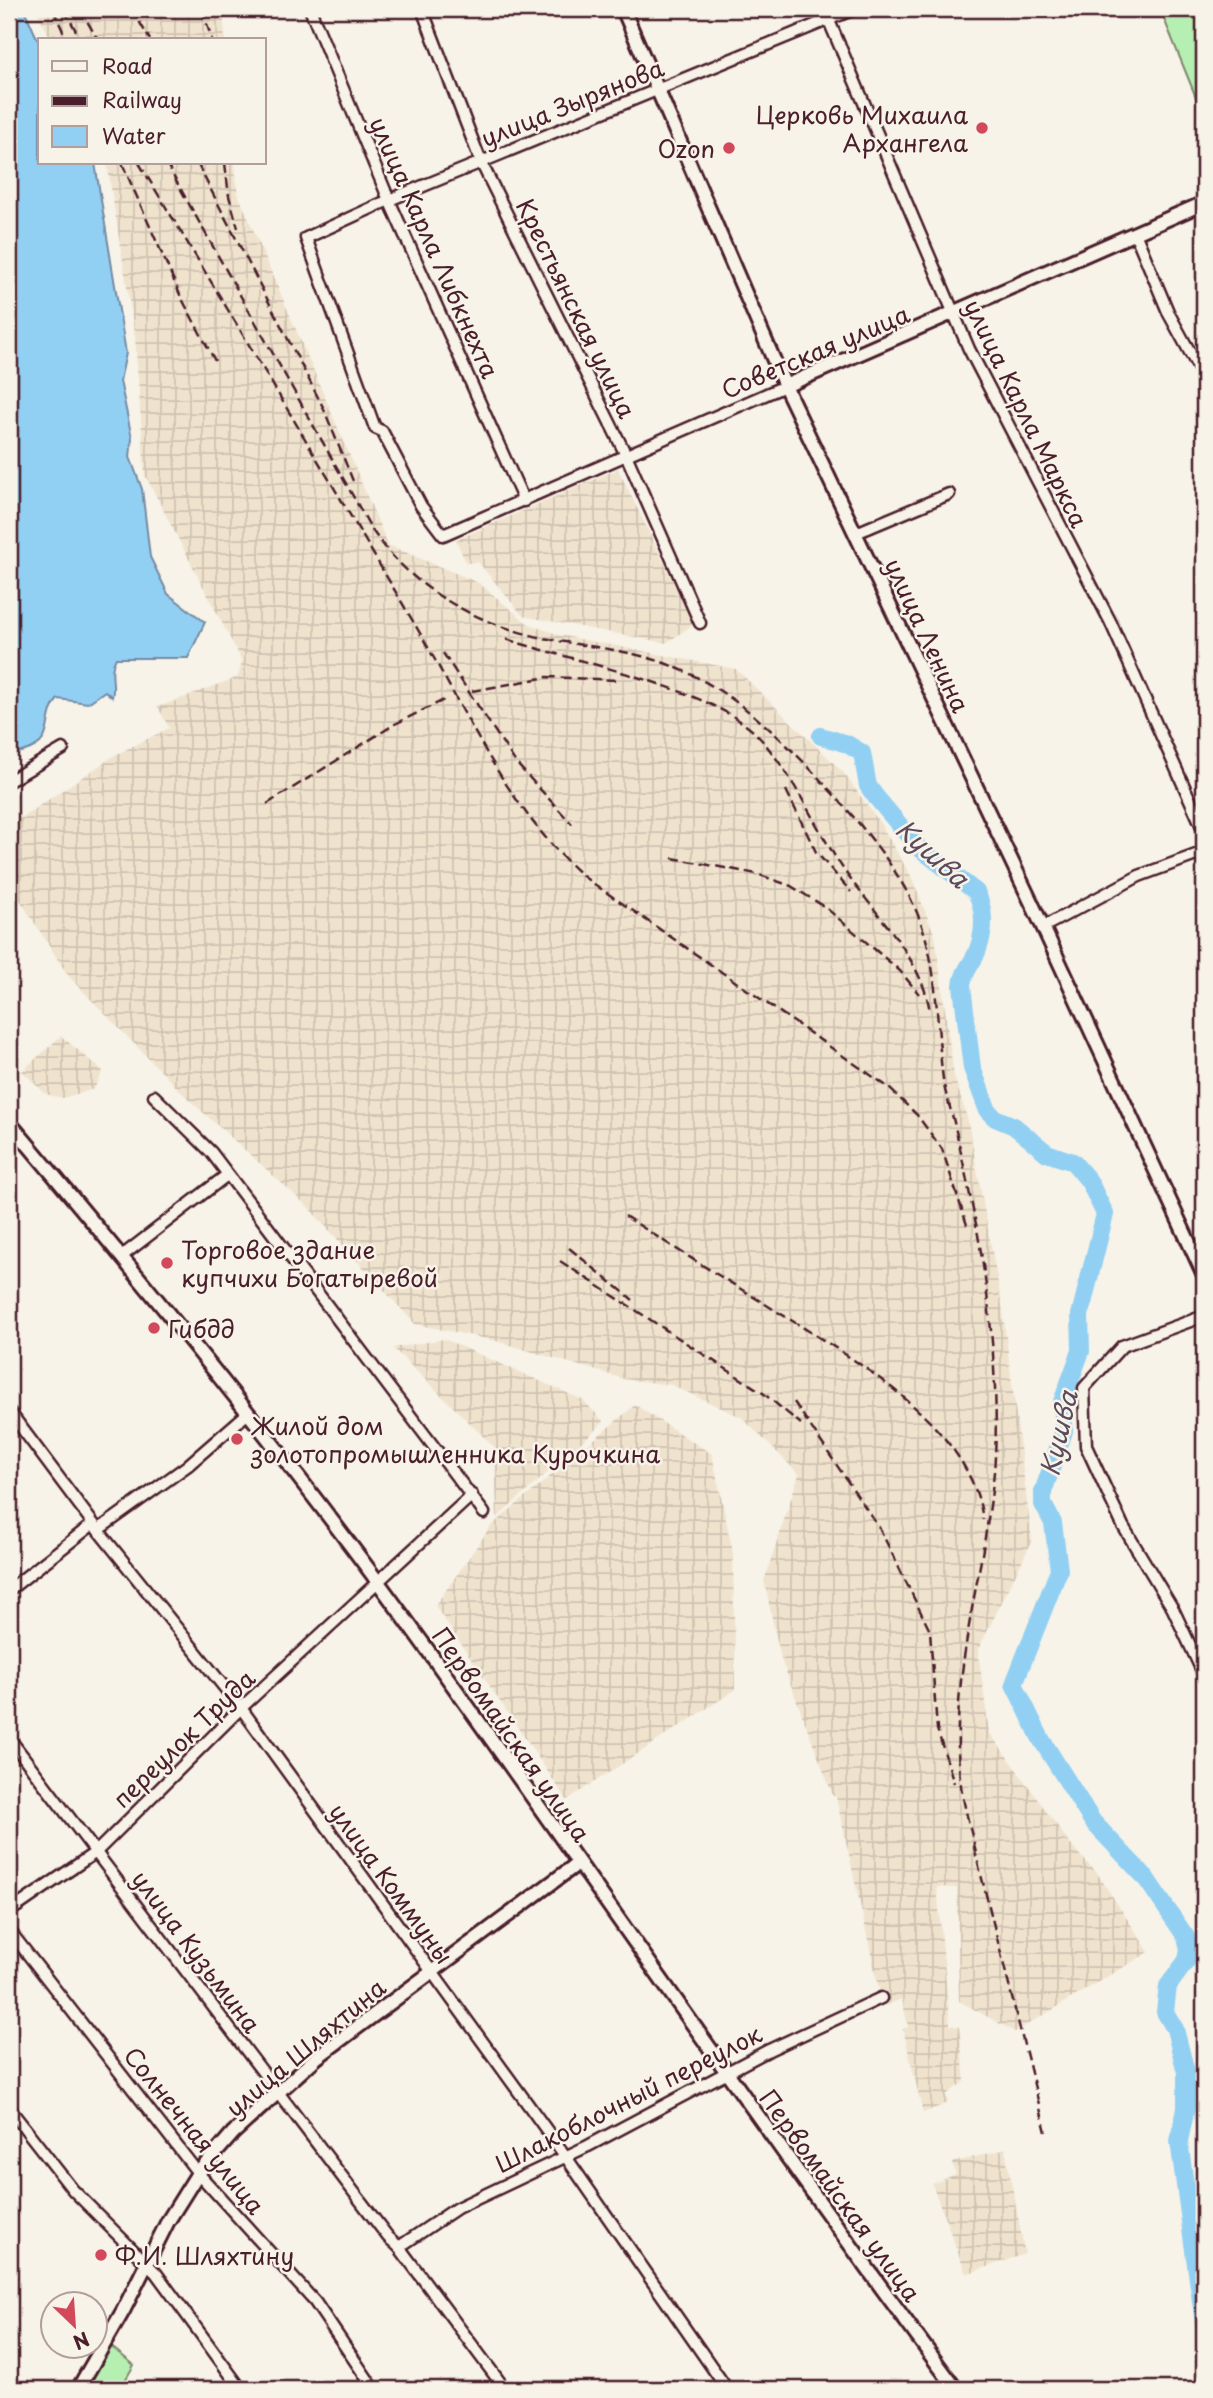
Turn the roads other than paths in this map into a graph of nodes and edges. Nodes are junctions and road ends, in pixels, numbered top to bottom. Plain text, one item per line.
1 (310, 9) edge
2 (422, 9) edge
3 (623, 9) edge
4 (824, 9) edge
5 (854, 9) edge
6 (829, 20) junction
7 (657, 90) junction
8 (481, 162) junction
9 (389, 200) junction
10 (1204, 203) edge
11 (1135, 233) junction
12 (955, 313) junction
13 (1204, 378) edge
14 (785, 386) junction
15 (627, 457) junction
16 (949, 495) dead end
17 (524, 501) junction
18 (856, 533) junction
19 (443, 536) joint
20 (700, 623) dead end
21 (63, 749) dead end
22 (9, 781) edge
23 (1204, 831) edge
24 (1204, 852) edge
25 (1043, 927) junction
26 (154, 1096) dead end
27 (9, 1122) edge
28 (227, 1175) junction
29 (122, 1256) junction
30 (1204, 1276) edge
31 (1204, 1316) edge
32 (9, 1411) edge
33 (248, 1413) junction
34 (472, 1495) junction
35 (484, 1513) dead end
36 (96, 1527) junction
37 (377, 1582) junction
38 (9, 1590) edge
39 (1204, 1675) edge
40 (241, 1708) junction
41 (9, 1738) edge
42 (96, 1852) junction
43 (577, 1864) junction
44 (9, 1912) edge
45 (9, 1930) edge
46 (431, 1972) junction
47 (881, 1998) dead end
48 (728, 2074) junction
49 (277, 2091) junction
50 (9, 2108) edge
51 (566, 2157) junction
52 (198, 2173) junction
53 (399, 2246) junction
54 (146, 2265) junction
55 (78, 2389) edge
56 (241, 2389) edge
57 (374, 2389) edge
58 (505, 2389) edge
59 (727, 2389) edge
60 (956, 2389) edge

1 - 9 street, улица Карла Либкнехта
2 - 8 street, Крестьянская улица
3 - 7 main road, улица Ленина
4 - 6 street, улица Карла Маркса
5 - 6 street, улица Зырянова
6 - 7 street, улица Зырянова
6 - 12 street, улица Карла Маркса
7 - 8 street, улица Зырянова
7 - 14 main road, улица Ленина
8 - 9 street, улица Зырянова
8 - 15 street, Крестьянская улица
9 - 17 street, улица Карла Либкнехта
9 - 19 street, улица Зырянова
10 - 11 main road, Советская улица
11 - 12 main road, Советская улица
11 - 13 street
12 - 14 main road, Советская улица
12 - 23 street, улица Карла Маркса
14 - 15 street, Советская улица
14 - 18 main road, улица Ленина
15 - 17 street, Советская улица
15 - 20 street, Крестьянская улица
16 - 18 street
17 - 19 street, Советская улица
18 - 25 main road, улица Ленина
21 - 22 street
24 - 25 street
25 - 30 main road, улица Ленина
26 - 28 street
27 - 29 main road, Первомайская улица
28 - 29 street
28 - 34 street
29 - 33 main road, Первомайская улица
31 - 39 street
32 - 36 street, улица Коммуны
33 - 36 street
33 - 37 main road, Первомайская улица
34 - 35 street
34 - 37 street, переулок Труда
36 - 38 street
36 - 40 street, улица Коммуны
37 - 40 street, переулок Труда
37 - 43 main road, Первомайская улица
40 - 42 street, переулок Труда
40 - 46 street, улица Коммуны
41 - 42 street, улица Кузьмина
42 - 44 street, переулок Труда
42 - 49 street, улица Кузьмина
43 - 46 main road, улица Шляхтина
43 - 48 main road, Первомайская улица
45 - 52 street, Солнечная улица
46 - 49 main road, улица Шляхтина
46 - 51 street, улица Коммуны
47 - 48 street, Шлакоблочный переулок
48 - 51 street, Шлакоблочный переулок
48 - 60 main road, Первомайская улица
49 - 52 main road, улица Шляхтина
49 - 53 street, улица Кузьмина
50 - 54 street
51 - 53 street, Шлакоблочный переулок
51 - 59 street, улица Коммуны
52 - 54 main road, улица Шляхтина
52 - 57 street, Солнечная улица
53 - 58 street, улица Кузьмина
54 - 55 main road, улица Шляхтина
54 - 56 street

